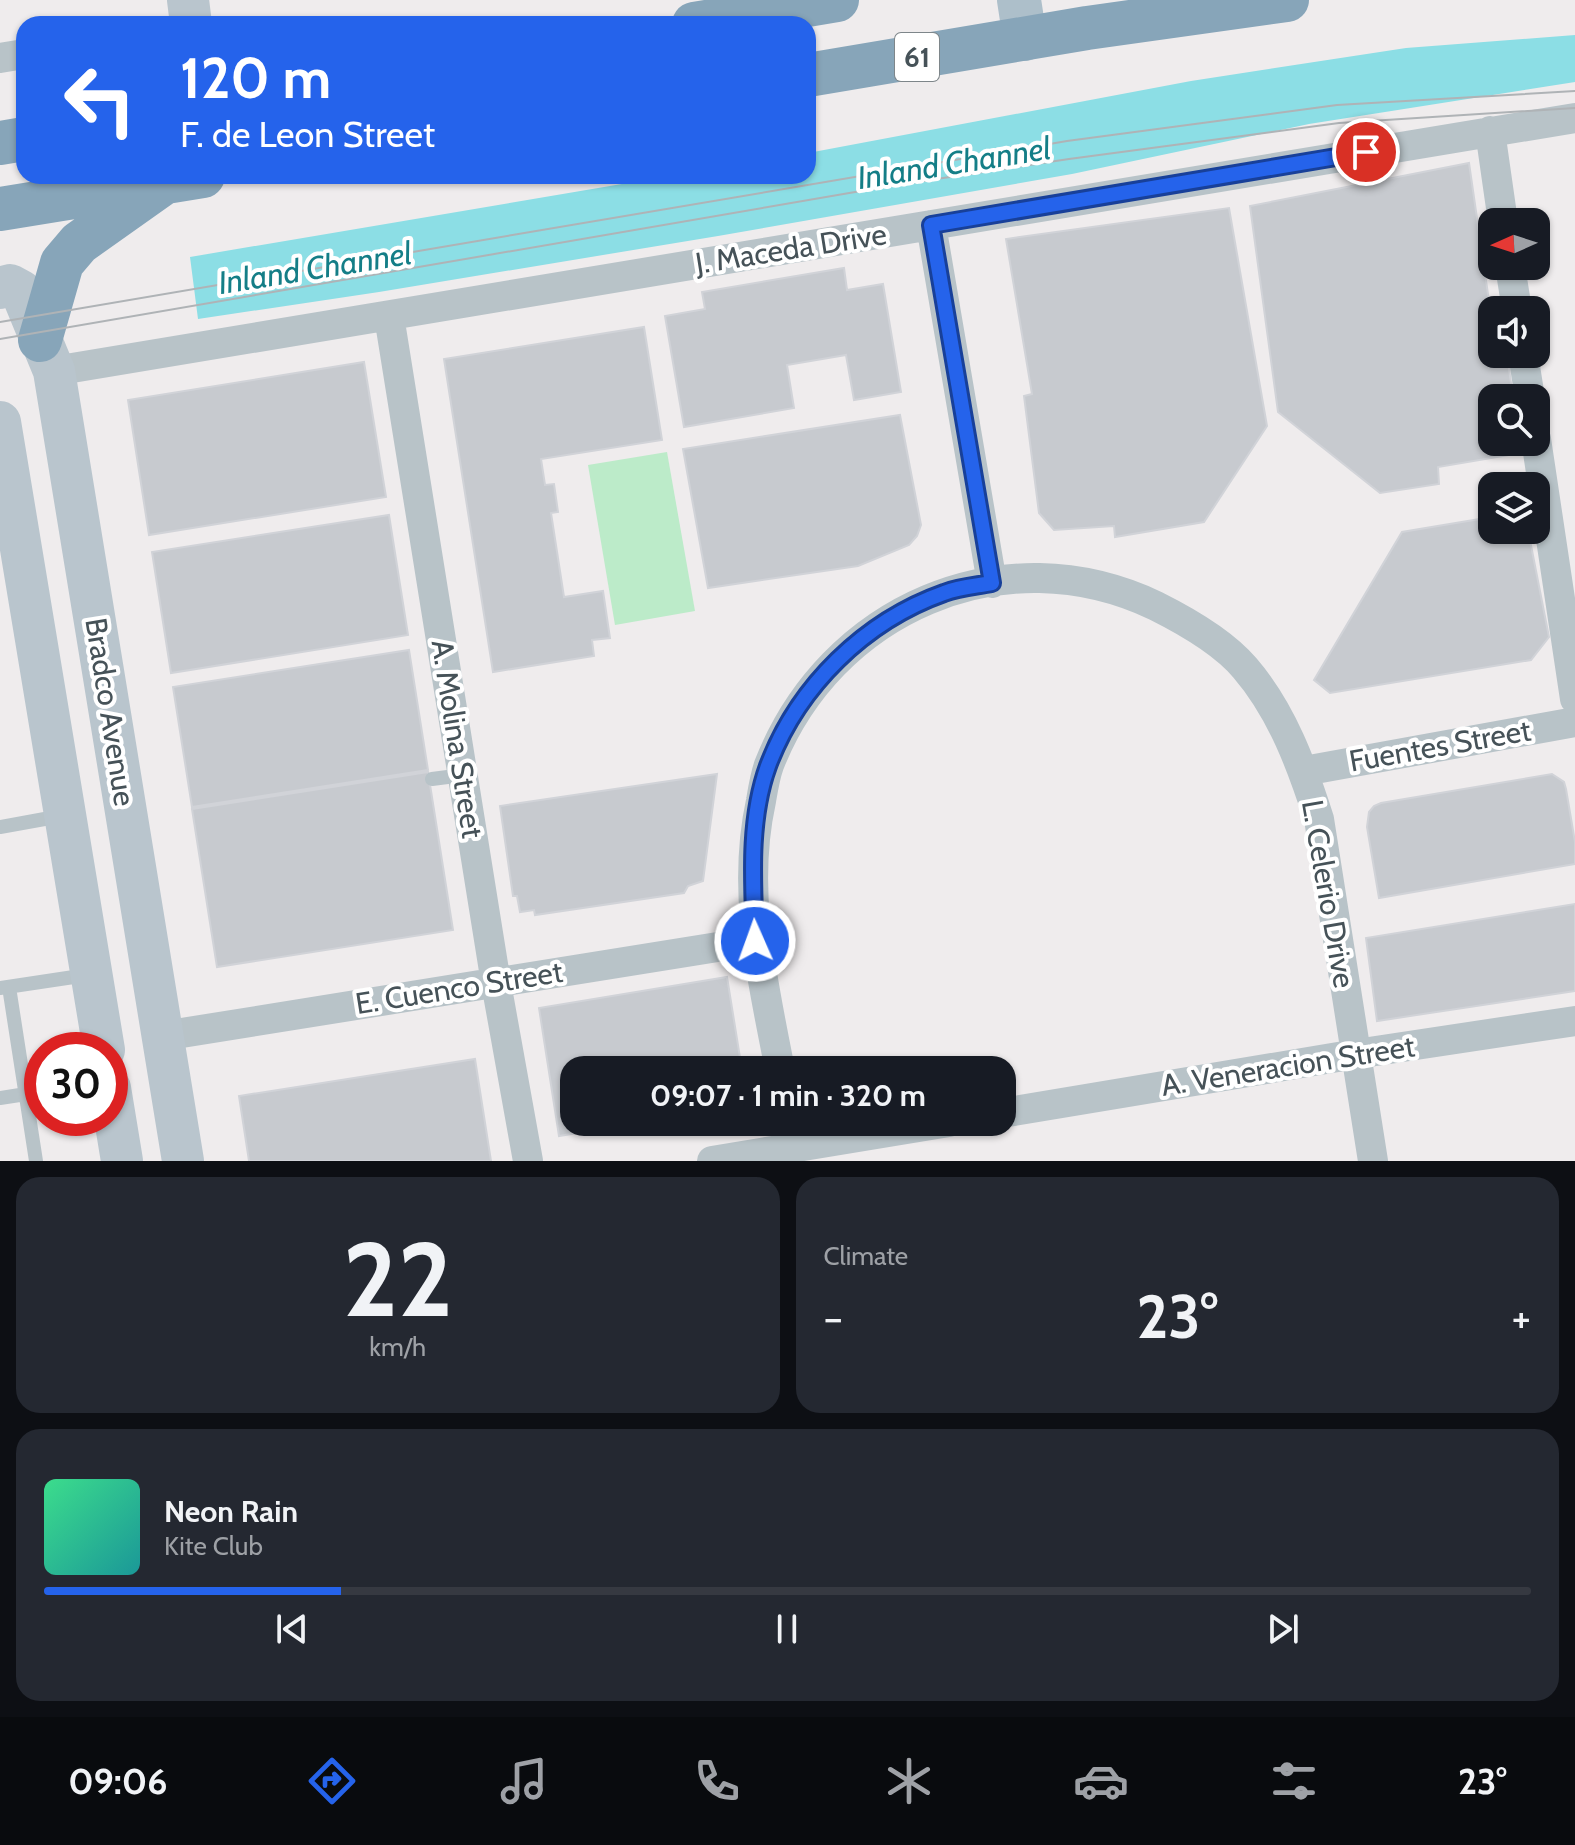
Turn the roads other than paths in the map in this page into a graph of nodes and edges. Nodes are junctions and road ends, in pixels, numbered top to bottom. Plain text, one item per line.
1 (837, 0) edge
2 (1287, 0) edge
3 (742, 16) edge
4 (1022, 20) edge
5 (816, 73) edge
6 (1575, 118) edge
7 (1490, 131) junction
8 (153, 184) edge
9 (176, 184) edge
10 (1501, 208) edge
11 (0, 209) edge
12 (931, 225) junction
13 (0, 288) edge
14 (389, 316) junction
15 (47, 356) junction
16 (0, 422) edge
17 (1539, 456) edge
18 (992, 583) junction
19 (1575, 699) edge
20 (1575, 722) edge
21 (1304, 771) junction
22 (463, 775) junction
23 (432, 779) dead end
24 (65, 816) junction
25 (0, 827) edge
26 (755, 941) junction
27 (91, 974) junction
28 (496, 983) junction
29 (4, 987) edge
30 (1575, 1021) edge
31 (101, 1032) edge
32 (163, 1036) junction
33 (1356, 1054) junction
34 (777, 1056) edge
35 (24, 1084) edge
36 (24, 1094) edge
37 (0, 1098) edge
38 (1016, 1111) edge
39 (32, 1136) edge
40 (118, 1136) edge
41 (850, 1136) edge
42 (793, 1144) edge
43 (36, 1161) edge
44 (122, 1161) edge
45 (183, 1161) edge
46 (528, 1161) edge
47 (712, 1161) edge
48 (1373, 1161) edge

1 - 3 highway
2 - 4 highway, 61
4 - 5 highway, 61
6 - 7 street, J. Maceda Drive
7 - 10 street
7 - 12 street, J. Maceda Drive
8 - 11 highway
9 - 15 highway
12 - 14 street, J. Maceda Drive
12 - 18 street
13 - 15 street, Bradco Avenue
14 - 15 street, J. Maceda Drive
14 - 22 street, A. Molina Street
15 - 32 street, Bradco Avenue
16 - 24 street, Bradco Avenue
17 - 19 street
18 - 21 street, L. Celerio Drive
18 - 26 street, L. Celerio Drive
20 - 21 street, Fuentes Street
21 - 33 street, L. Celerio Drive
22 - 23 lane
22 - 28 street, A. Molina Street
24 - 25 lane
24 - 27 street, Bradco Avenue
26 - 28 street, E. Cuenco Street
26 - 34 street, L. Celerio Drive
27 - 29 lane
27 - 31 street, Bradco Avenue
28 - 32 street, E. Cuenco Street
28 - 46 street, A. Molina Street
29 - 35 lane
30 - 33 street, A. Veneracion Street
32 - 45 street, Bradco Avenue
33 - 38 street, A. Veneracion Street
33 - 48 street, L. Celerio Drive
36 - 37 lane
39 - 43 lane
40 - 44 street
41 - 42 street
42 - 47 street

